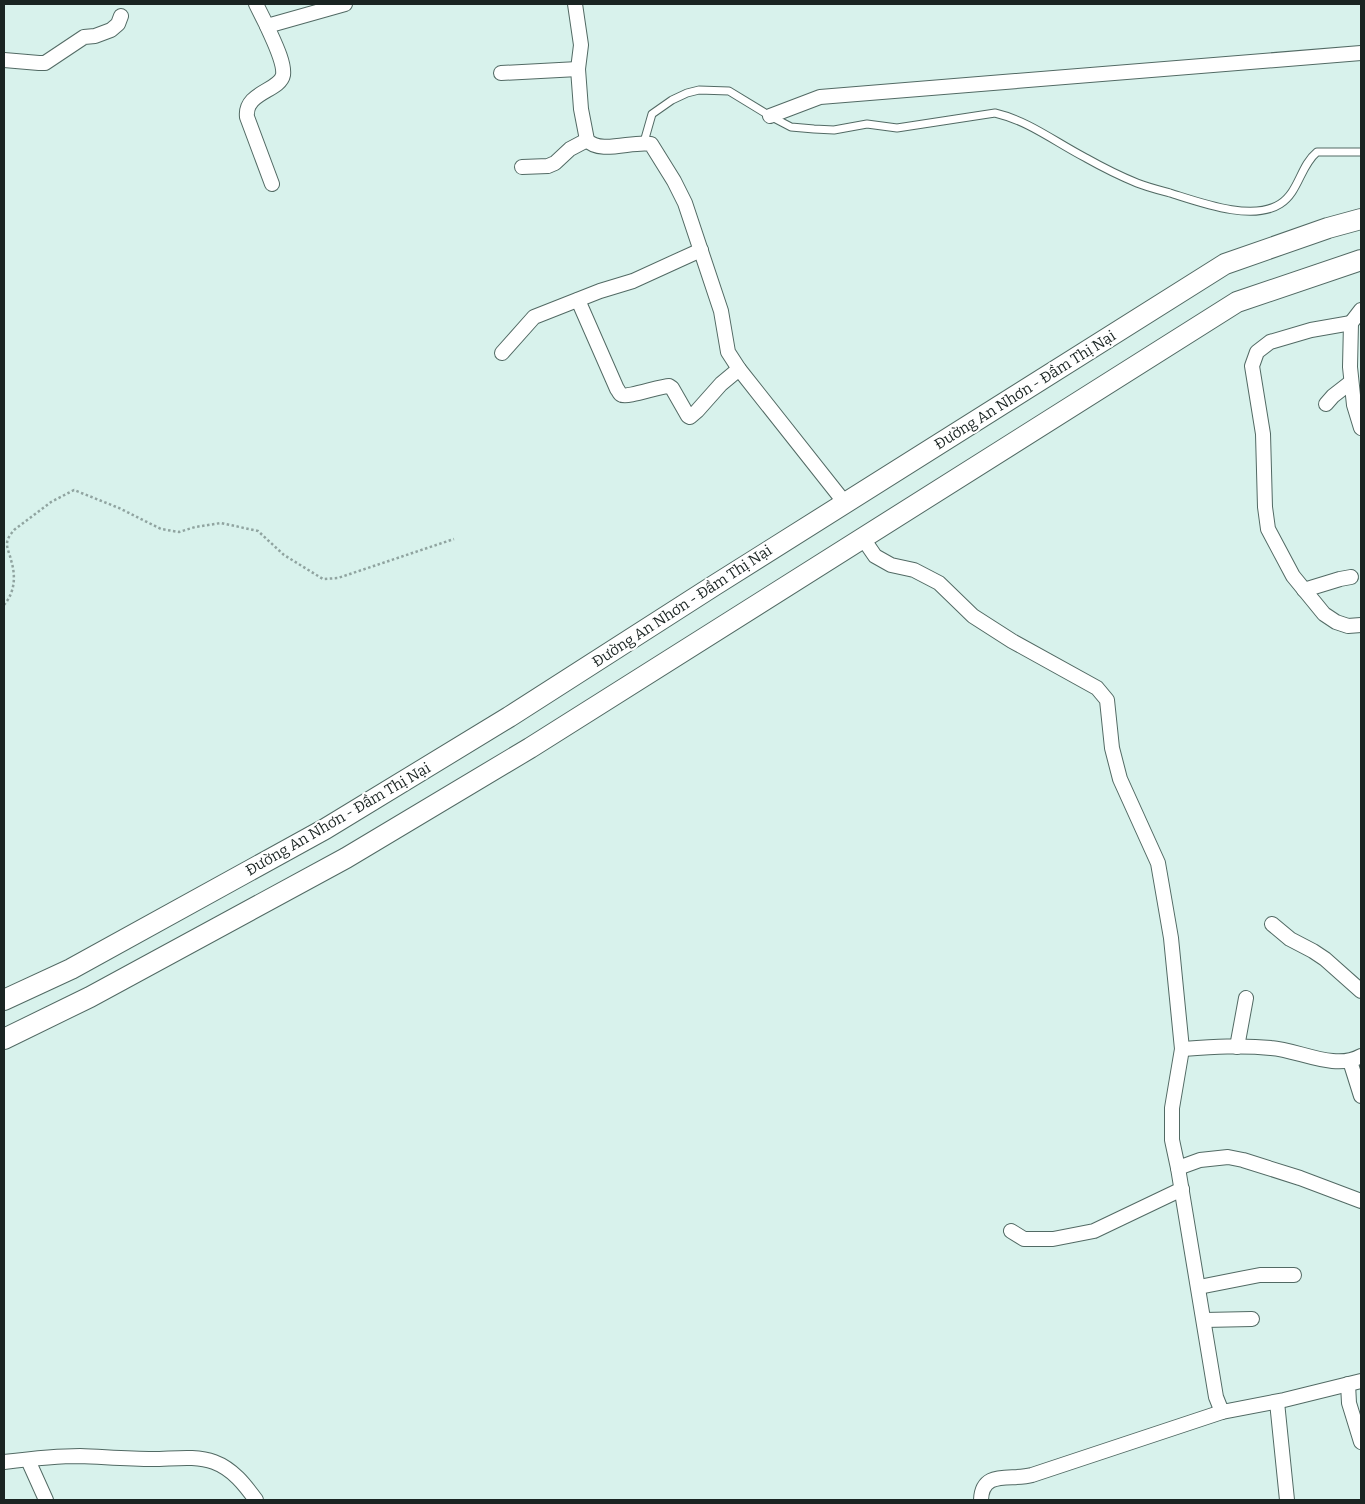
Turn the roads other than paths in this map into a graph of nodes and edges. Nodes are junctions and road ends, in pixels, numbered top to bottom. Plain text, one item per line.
1 (256, 4) edge
2 (345, 4) edge
3 (575, 4) edge
4 (121, 16) dead end
5 (267, 26) junction
6 (1361, 53) edge
7 (4, 60) edge
8 (578, 69) junction
9 (501, 73) dead end
10 (770, 116) junction
11 (588, 140) junction
12 (644, 142) junction
13 (1361, 152) edge
14 (522, 167) dead end
15 (272, 184) dead end
16 (1361, 219) edge
17 (701, 250) junction
18 (1361, 260) edge
19 (578, 300) junction
20 (1361, 310) edge
21 (1351, 323) junction
22 (502, 353) dead end
23 (739, 369) junction
24 (1352, 382) junction
25 (1326, 404) dead end
26 (1361, 428) edge
27 (845, 503) junction
28 (862, 537) junction
29 (1352, 578) dead end
30 (1304, 590) junction
31 (1361, 625) edge
32 (1272, 924) dead end
33 (1361, 991) edge
34 (1246, 998) dead end
35 (4, 1000) edge
36 (4, 1039) edge
37 (1237, 1047) junction
38 (1182, 1049) junction
39 (1355, 1058) edge
40 (1361, 1096) edge
41 (1178, 1168) junction
42 (1182, 1189) junction
43 (1361, 1201) edge
44 (1011, 1231) dead end
45 (1294, 1275) dead end
46 (1199, 1288) junction
47 (1252, 1319) dead end
48 (1204, 1320) junction
49 (1355, 1382) edge
50 (1277, 1402) junction
51 (1222, 1412) junction
52 (1361, 1442) edge
53 (28, 1460) junction
54 (4, 1462) edge
55 (46, 1500) edge
56 (256, 1500) edge
57 (981, 1500) edge
58 (1287, 1500) edge

1 - 5 street
2 - 5 street
3 - 8 street
4 - 7 street
5 - 15 street
6 - 10 street
8 - 9 street
8 - 11 street
10 - 12 lane
10 - 13 lane
11 - 12 street
11 - 14 street
12 - 17 street
16 - 27 main road, Đường An Nhơn - Đầm Thị Nại
17 - 19 street
17 - 23 street
18 - 28 main road
19 - 22 street
19 - 23 street
20 - 21 street
21 - 24 street
21 - 30 street
23 - 27 street
24 - 25 street
24 - 26 street
27 - 35 main road, Đường An Nhơn - Đầm Thị Nại
28 - 36 main road
28 - 38 street
29 - 30 street
30 - 31 street
32 - 33 street
34 - 37 street
37 - 38 street
37 - 39 street
38 - 41 street
39 - 40 street
41 - 42 street
41 - 43 street
42 - 44 street
42 - 46 street
45 - 46 street
46 - 48 street
47 - 48 street
48 - 51 street
49 - 50 street
49 - 52 street
50 - 51 street
50 - 58 street
51 - 57 street
53 - 54 street
53 - 55 street
53 - 56 street

